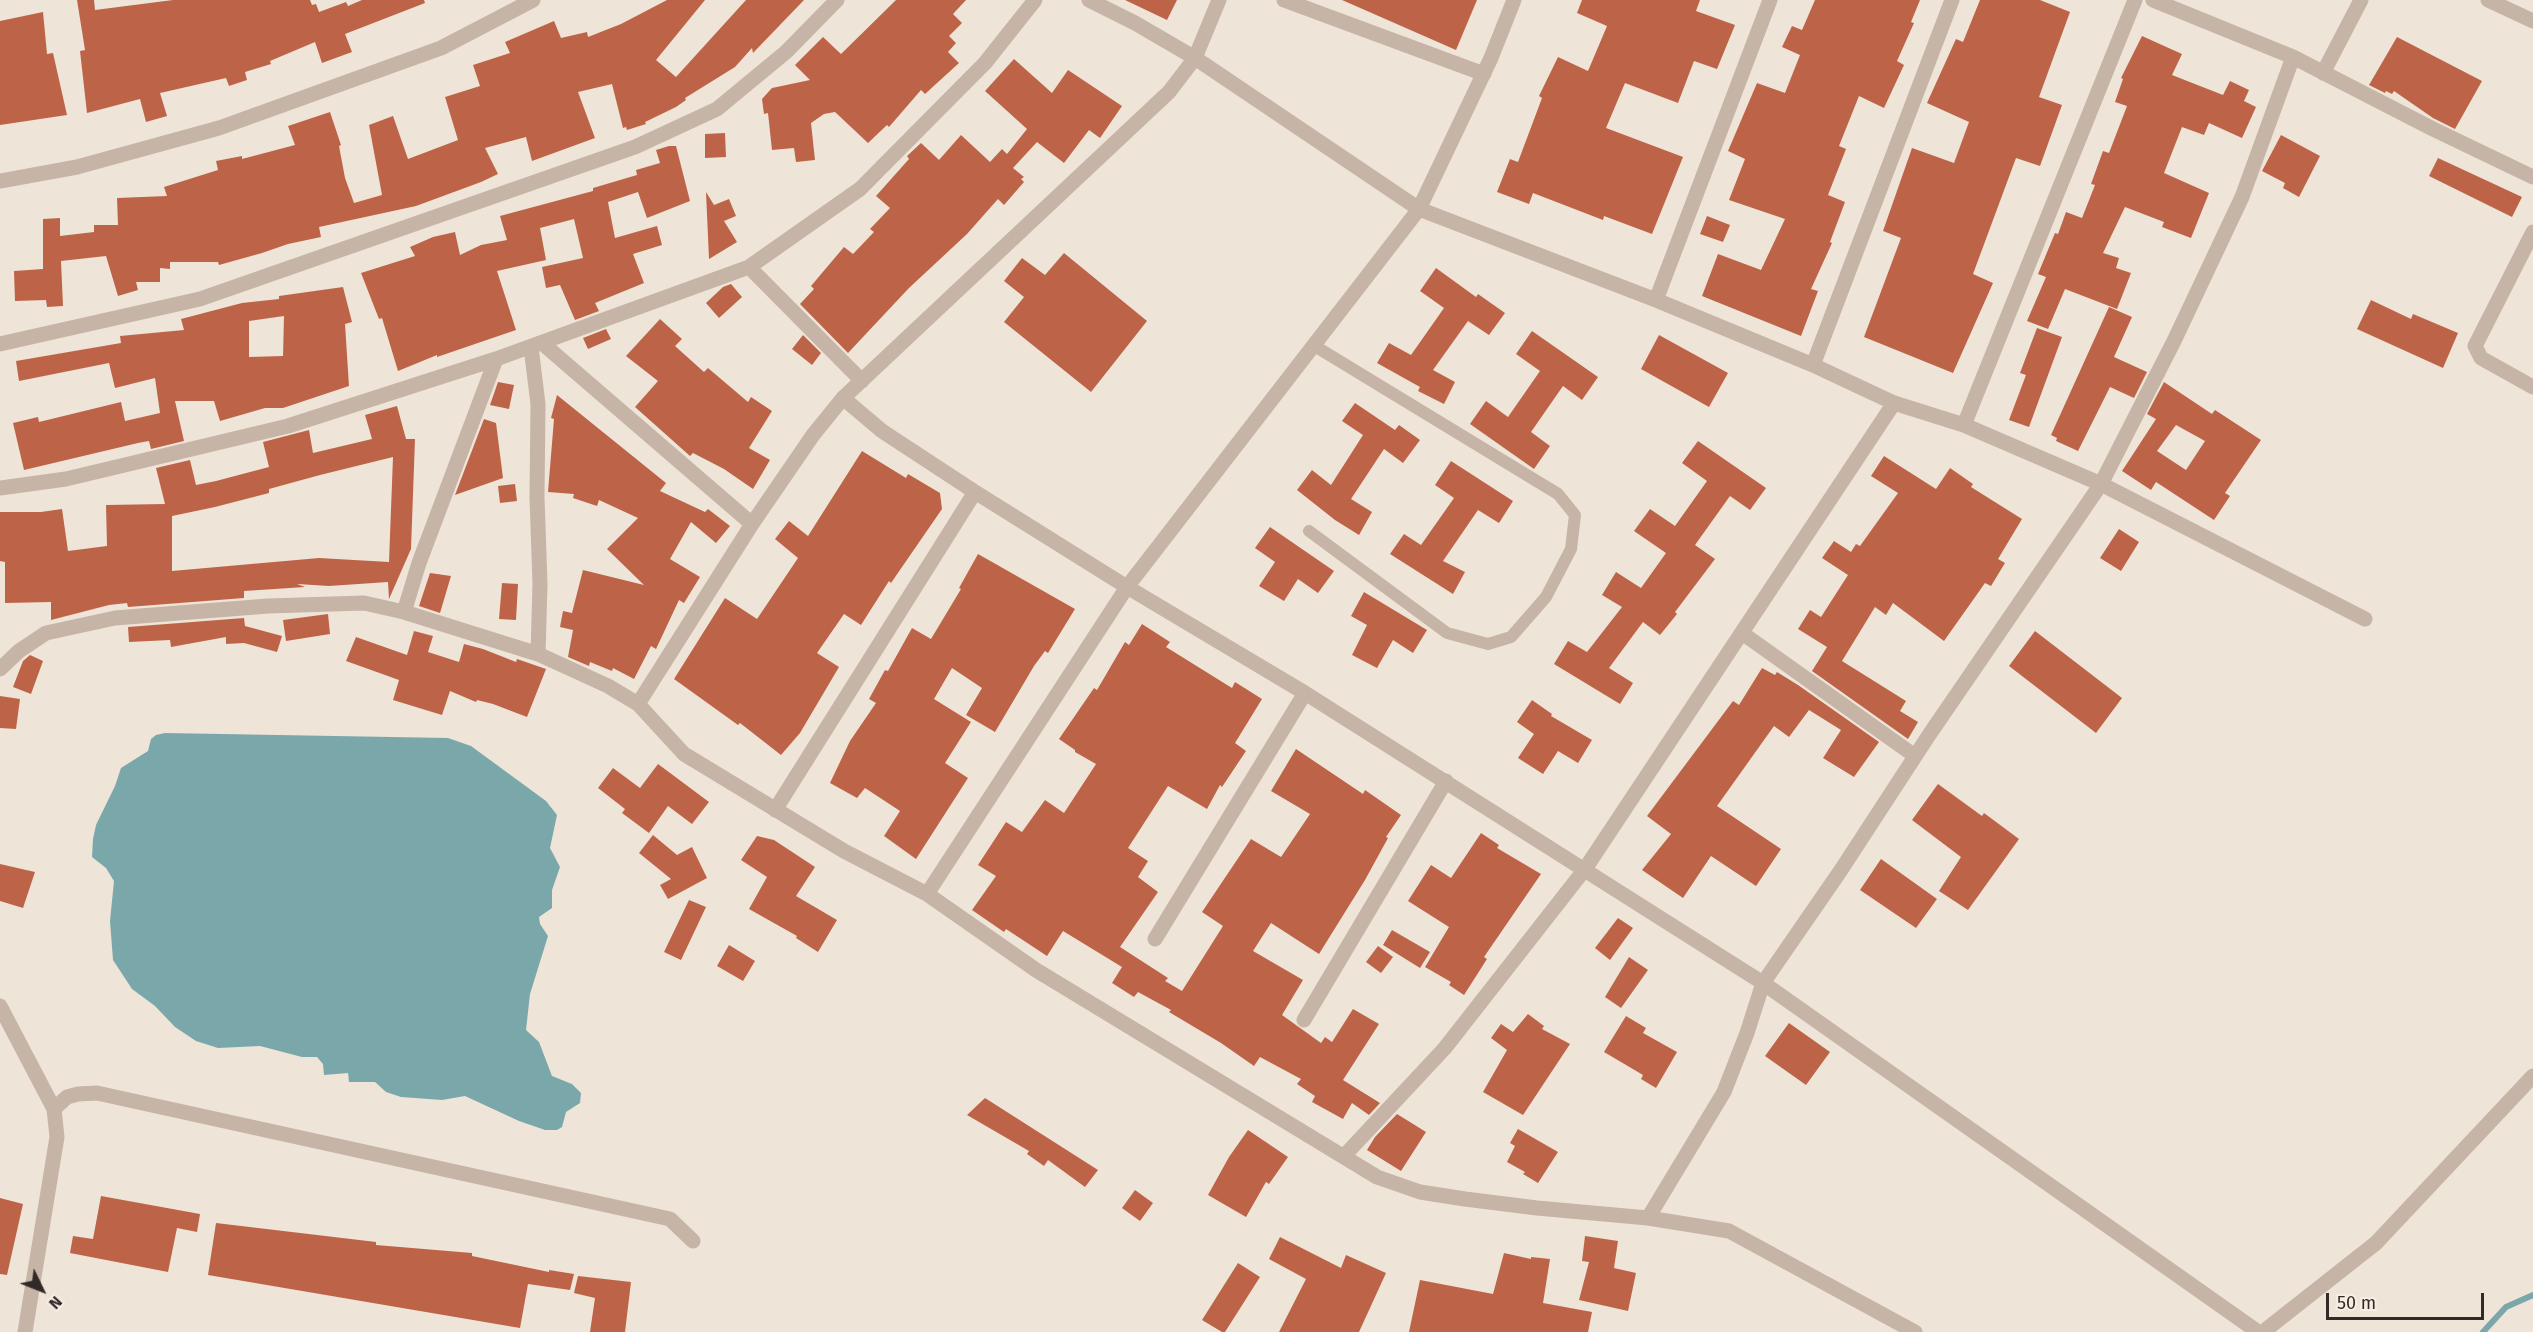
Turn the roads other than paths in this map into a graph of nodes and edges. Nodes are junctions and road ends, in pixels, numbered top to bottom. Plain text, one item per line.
1 (533, 0) edge
2 (837, 0) edge
3 (1035, 0) edge
4 (1089, 0) edge
5 (1220, 0) edge
6 (1284, 0) edge
7 (1514, 0) edge
8 (1770, 0) edge
9 (1952, 0) edge
10 (2135, 0) edge
11 (2153, 0) edge
12 (2361, 0) edge
13 (2488, 0) edge
14 (2533, 21) edge
15 (2293, 57) junction
16 (1195, 58) junction
17 (2324, 73) junction
18 (1484, 74) junction
19 (2533, 177) edge
20 (0, 181) edge
21 (1419, 209) junction
22 (2533, 232) edge
23 (749, 267) junction
24 (1656, 300) junction
25 (0, 344) edge
26 (536, 345) junction
27 (1313, 345) junction
28 (496, 359) junction
29 (1813, 365) junction
30 (862, 381) junction
31 (2533, 387) edge
32 (843, 398) junction
33 (1894, 403) junction
34 (1964, 425) junction
35 (2102, 484) junction
36 (0, 488) edge
37 (975, 492) junction
38 (752, 524) junction
39 (1309, 531) dead end
40 (1128, 587) junction
41 (404, 612) junction
42 (2365, 619) dead end
43 (1742, 633) junction
44 (538, 654) junction
45 (0, 669) edge
46 (1305, 693) junction
47 (638, 704) junction
48 (1915, 756) junction
49 (1446, 781) junction
50 (776, 810) junction
51 (1585, 869) junction
52 (927, 894) junction
53 (1155, 939) dead end
54 (1763, 983) junction
55 (0, 1005) edge
56 (1304, 1020) dead end
57 (2533, 1076) edge
58 (54, 1109) junction
59 (1345, 1155) junction
60 (1648, 1218) junction
61 (693, 1241) dead end
62 (25, 1332) edge
63 (1915, 1332) edge
64 (2258, 1332) edge
65 (2263, 1332) edge

1 - 20 street
2 - 25 street
3 - 23 street
4 - 16 street
5 - 16 street
6 - 18 street
7 - 18 street
8 - 24 street
9 - 29 street
10 - 34 street
11 - 15 street
12 - 17 street
13 - 14 street
15 - 17 street
15 - 35 street
16 - 21 street
16 - 30 street
17 - 19 street
18 - 21 street
21 - 24 street
21 - 27 street
22 - 31 street
23 - 26 street
23 - 30 street
24 - 29 street
26 - 28 street
26 - 38 street
26 - 44 street
27 - 39 lane
27 - 40 street
28 - 36 street
28 - 41 street
29 - 33 street
30 - 32 street
32 - 37 street
32 - 38 street
33 - 34 street
33 - 43 street
34 - 35 street
35 - 42 street
35 - 48 street
37 - 40 street
37 - 50 street
38 - 47 street
40 - 46 street
40 - 52 street
41 - 44 street
41 - 45 street
43 - 48 street
43 - 51 street
44 - 47 street
46 - 49 street
46 - 53 street
47 - 50 street
48 - 54 street
49 - 51 street
49 - 56 street
50 - 52 street
51 - 54 street
51 - 59 street
52 - 59 street
54 - 60 street
54 - 64 street
55 - 58 street
57 - 65 street
58 - 61 street
58 - 62 street
59 - 60 street
60 - 63 street

